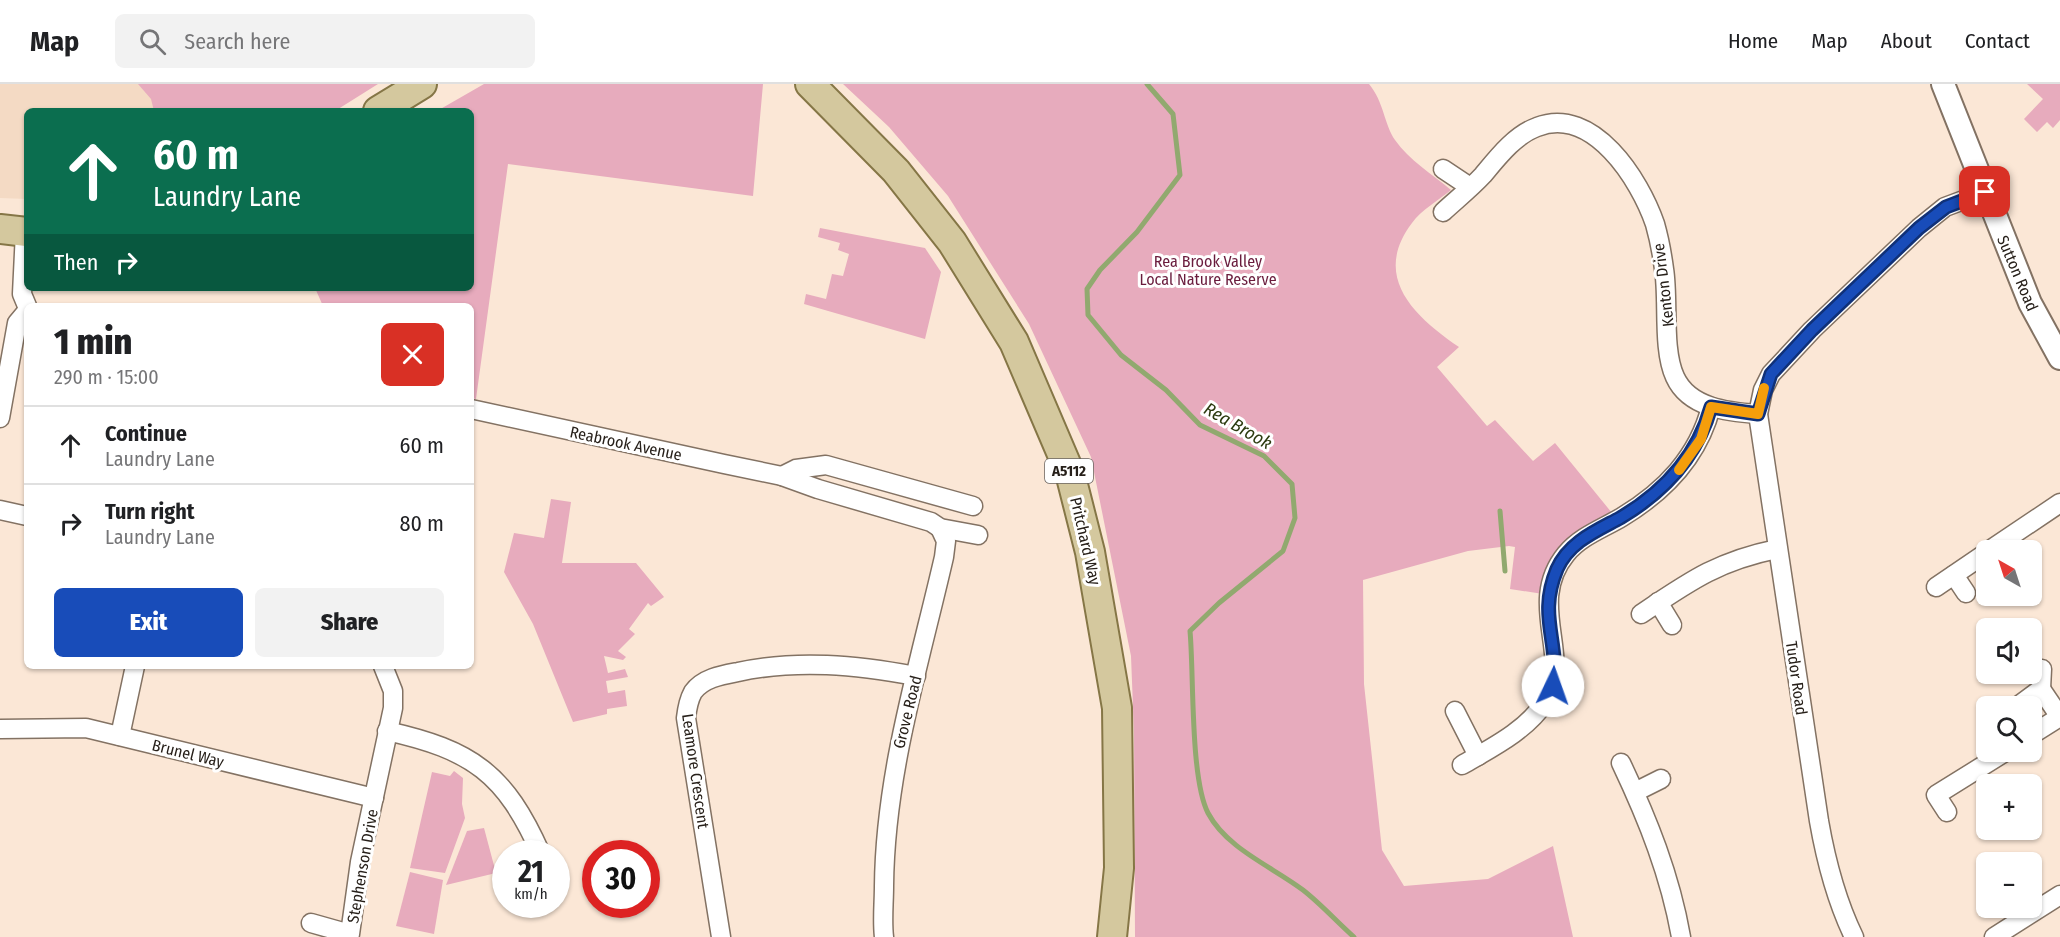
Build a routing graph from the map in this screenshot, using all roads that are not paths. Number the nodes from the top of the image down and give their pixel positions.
1 (422, 84) edge
2 (810, 84) edge
3 (1942, 84) edge
4 (383, 108) edge
5 (1443, 169) dead end
6 (1470, 188) junction
7 (1985, 192) junction
8 (1443, 212) dead end
9 (20, 231) edge
10 (26, 303) edge
11 (24, 315) edge
12 (2060, 358) edge
13 (1711, 407) junction
14 (474, 410) edge
15 (1758, 414) junction
16 (0, 418) edge
17 (782, 476) junction
18 (2060, 503) edge
19 (973, 506) dead end
20 (0, 510) edge
21 (24, 515) edge
22 (940, 528) junction
23 (978, 535) dead end
24 (2005, 540) edge
25 (1777, 549) junction
26 (1976, 560) edge
27 (1954, 575) junction
28 (1936, 587) dead end
29 (1966, 593) dead end
30 (1658, 602) junction
31 (1641, 614) dead end
32 (1672, 626) dead end
33 (134, 669) edge
34 (384, 669) edge
35 (2042, 669) dead end
36 (916, 676) junction
37 (2043, 693) junction
38 (2037, 696) edge
39 (1455, 711) dead end
40 (2060, 717) edge
41 (2042, 728) edge
42 (0, 729) edge
43 (387, 731) junction
44 (120, 736) junction
45 (1989, 762) edge
46 (1621, 763) dead end
47 (1661, 779) dead end
48 (1635, 792) junction
49 (374, 798) junction
50 (1947, 812) dead end
51 (535, 840) edge
52 (2060, 895) edge
53 (311, 923) dead end
54 (354, 936) edge
55 (722, 937) edge
56 (884, 937) edge
57 (1112, 937) edge
58 (1681, 937) edge
59 (1854, 937) edge
60 (1994, 937) edge

1 - 4 main road
2 - 57 main road, Pritchard Way / A5112
3 - 7 street, Sutton Road
5 - 6 street
6 - 8 street, Kenton Drive
6 - 13 street, Kenton Drive
7 - 12 street, Sutton Road
7 - 15 street
9 - 10 street
11 - 16 street
13 - 15 street
13 - 39 street
14 - 17 street, Reabrook Avenue
15 - 25 street, Tudor Road
17 - 19 street, Reabrook Avenue
17 - 22 street, Reabrook Avenue
18 - 24 street
20 - 21 street
22 - 23 street
22 - 36 street, Grove Road
25 - 30 street
25 - 59 street, Tudor Road
26 - 27 street
27 - 28 street
27 - 29 street
30 - 31 street
30 - 32 street
33 - 44 street
34 - 43 street, Stephenson Drive
35 - 37 street
36 - 55 street, Leamore Crescent
36 - 56 street, Grove Road
37 - 38 street
37 - 40 street
40 - 41 street
42 - 44 street, Brunel Way
43 - 49 street, Stephenson Drive
43 - 51 street
44 - 49 street, Brunel Way
45 - 50 street
46 - 48 street
47 - 48 street
48 - 58 street
49 - 54 street, Stephenson Drive
52 - 60 street
53 - 54 street, Stephenson Drive

